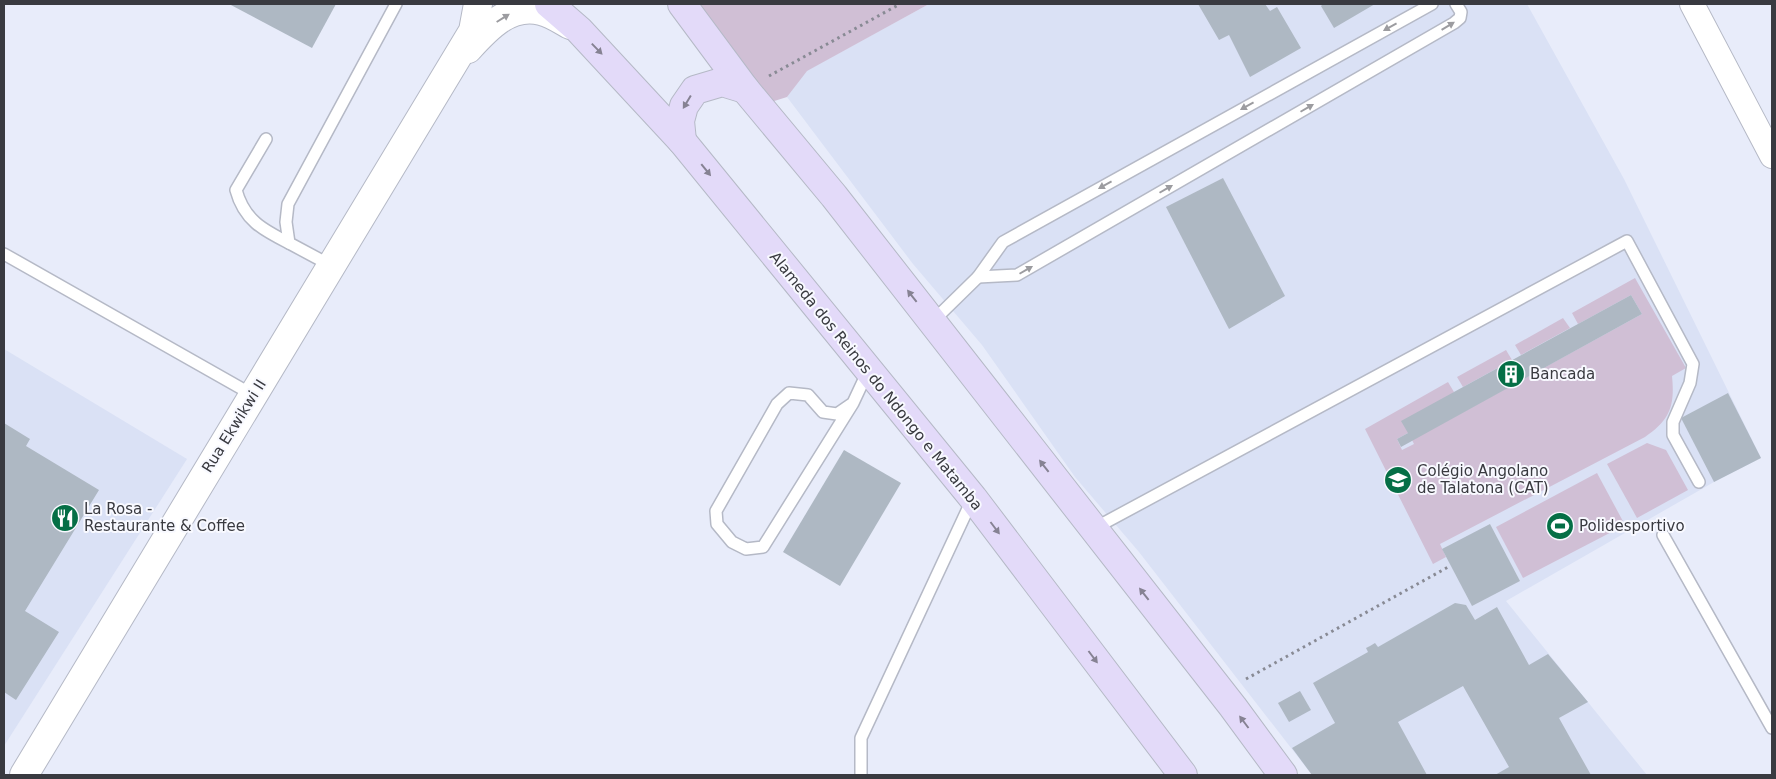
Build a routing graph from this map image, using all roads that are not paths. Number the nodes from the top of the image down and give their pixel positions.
1 (396, 4) edge
2 (478, 4) edge
3 (549, 4) edge
4 (682, 4) edge
5 (1432, 4) edge
6 (1456, 4) edge
7 (1692, 4) edge
8 (579, 30) junction
9 (444, 76) junction
10 (745, 89) junction
11 (266, 139) dead end
12 (682, 141) junction
13 (1772, 156) edge
14 (289, 243) junction
15 (4, 254) edge
16 (330, 265) junction
17 (978, 277) junction
18 (932, 322) junction
19 (868, 371) junction
20 (253, 395) junction
21 (853, 403) junction
22 (1699, 482) dead end
23 (973, 498) junction
24 (1093, 529) junction
25 (1663, 535) dead end
26 (1772, 728) edge
27 (1266, 763) edge
28 (24, 775) edge
29 (861, 775) edge
30 (1183, 775) edge
31 (1283, 775) edge

1 - 14 lane
2 - 9 street, Rua Ekwikwi II
3 - 8 main road, Alameda dos Reinos do Ndongo e Matamba
4 - 10 main road
5 -> 17 lane
17 -> 6 lane
7 - 13 street
9 -> 8 street, Rua Ekwikwi II
8 -> 12 main road, Alameda dos Reinos do Ndongo e Matamba
9 - 16 street, Rua Ekwikwi II
10 -> 12 main road
18 -> 10 main road
11 - 14 lane
12 -> 19 main road, Alameda dos Reinos do Ndongo e Matamba
14 - 16 lane
15 - 20 lane
16 - 20 street, Rua Ekwikwi II
17 - 18 lane
24 -> 18 main road
19 - 21 lane
19 - 23 main road, Alameda dos Reinos do Ndongo e Matamba
20 - 28 street, Rua Ekwikwi II
21 - 21 lane
22 - 24 lane
23 - 29 lane
23 -> 30 main road, Alameda dos Reinos do Ndongo e Matamba
27 -> 24 main road
25 - 26 lane
27 - 31 main road

